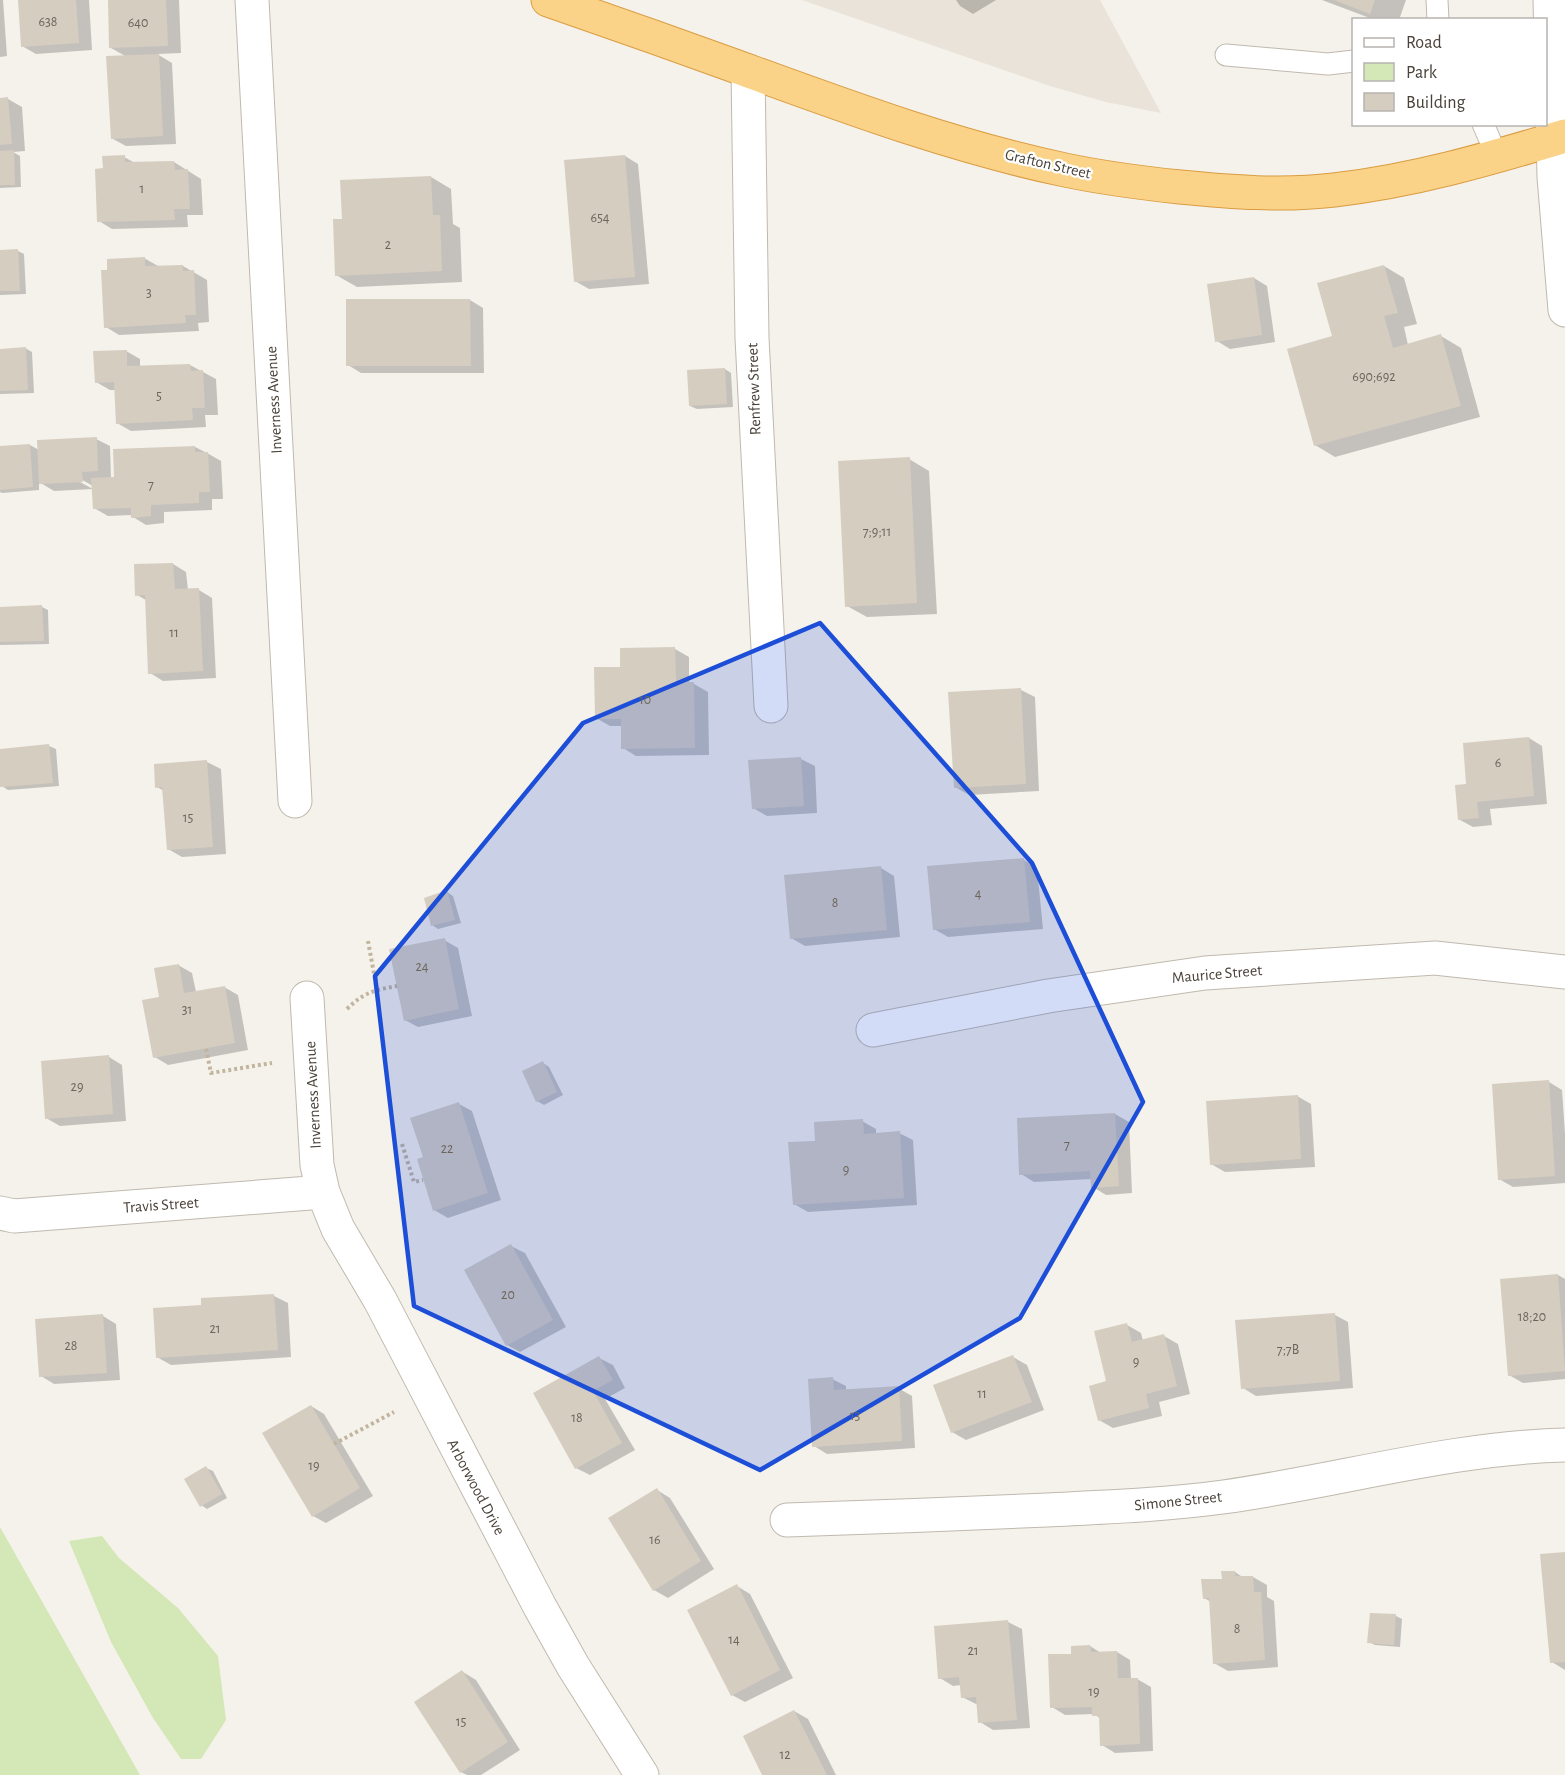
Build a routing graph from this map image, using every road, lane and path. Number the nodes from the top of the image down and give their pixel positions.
1 (252, 0) edge
2 (548, 0) edge
3 (1437, 0) edge
4 (1550, 0) edge
5 (1438, 18) edge
6 (1226, 55) dead end
7 (1352, 61) edge
8 (748, 71) junction
9 (1484, 126) edge
10 (1559, 137) edge
11 (1497, 156) junction
12 (1565, 310) edge
13 (771, 706) dead end
14 (296, 801) dead end
15 (368, 941) dead end
16 (1565, 972) edge
17 (376, 990) dead end
18 (307, 998) dead end
19 (873, 1030) dead end
20 (206, 1049) dead end
21 (311, 1056) junction
22 (402, 1144) dead end
23 (423, 1180) dead end
24 (323, 1192) junction
25 (0, 1213) edge
26 (428, 1395) junction
27 (334, 1444) dead end
28 (1565, 1445) edge
29 (787, 1520) dead end
30 (642, 1775) edge

1 - 14 street, Inverness Avenue
2 - 8 highway, Grafton Street
3 - 5 lane
4 - 10 street
6 - 7 lane
8 - 11 highway, Grafton Street
8 - 13 street, Renfrew Street
9 - 11 lane
10 - 11 highway, Grafton Street
10 - 12 street
15 - 17 path
16 - 19 street, Maurice Street
18 - 21 street, Inverness Avenue
20 - 21 path
21 - 24 street, Inverness Avenue
22 - 23 path
24 - 25 street, Travis Street
24 - 26 street, Arborwood Drive
26 - 27 path
26 - 30 street, Arborwood Drive
28 - 29 street, Simone Street

